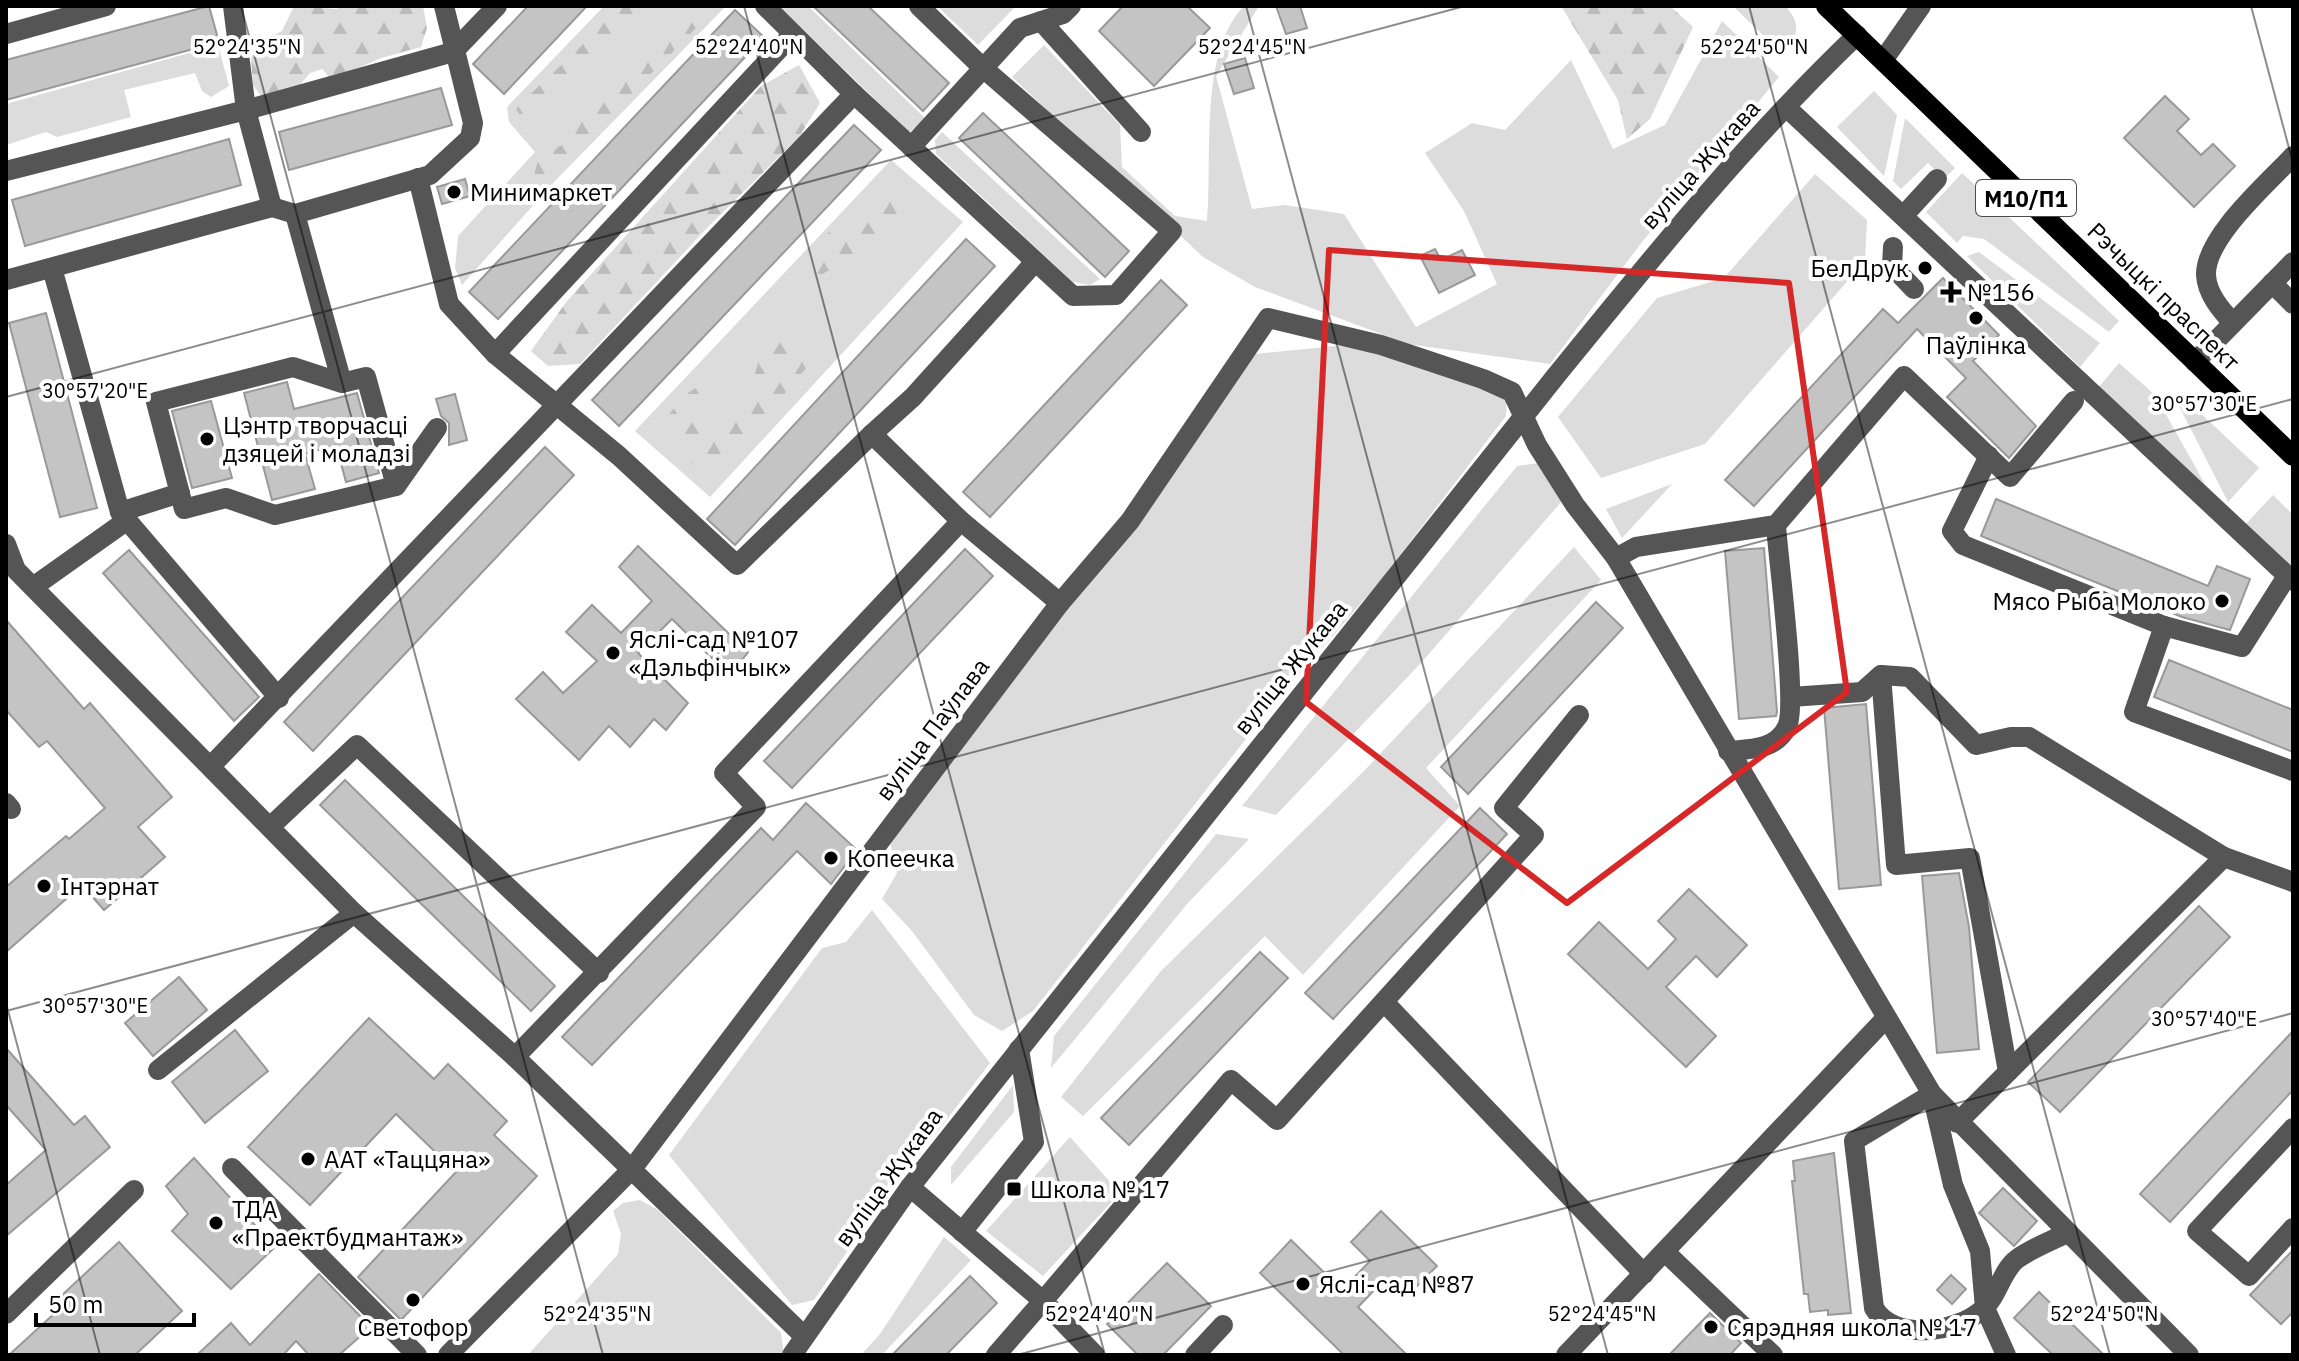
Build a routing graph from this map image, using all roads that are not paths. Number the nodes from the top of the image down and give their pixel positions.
1 (106, 6) edge
2 (233, 6) edge
3 (444, 6) edge
4 (497, 6) edge
5 (765, 6) edge
6 (919, 6) edge
7 (1071, 6) edge
8 (1826, 6) edge
9 (1921, 6) edge
10 (1041, 21) junction
11 (6, 34) edge
12 (793, 34) junction
13 (1857, 35) junction
14 (453, 52) junction
15 (1884, 59) junction
16 (983, 68) junction
17 (854, 94) junction
18 (1786, 107) junction
19 (246, 110) junction
20 (1141, 132) dead end
21 (911, 147) junction
22 (2293, 156) edge
23 (6, 171) edge
24 (418, 178) junction
25 (1937, 179) dead end
26 (272, 207) junction
27 (295, 214) junction
28 (1904, 215) junction
29 (1893, 247) dead end
30 (1035, 262) junction
31 (2293, 262) edge
32 (52, 268) junction
33 (6, 279) edge
34 (2272, 283) junction
35 (1914, 289) dead end
36 (2293, 304) edge
37 (2233, 323) junction
38 (495, 354) junction
39 (2195, 362) junction
40 (342, 383) junction
41 (2074, 401) dead end
42 (557, 405) junction
43 (1525, 417) junction
44 (437, 428) dead end
45 (872, 434) junction
46 (1989, 456) junction
47 (2293, 456) edge
48 (396, 486) junction
49 (180, 493) junction
50 (123, 517) junction
51 (961, 521) junction
52 (1776, 525) junction
53 (6, 544) edge
54 (1616, 558) junction
55 (11, 572) edge
56 (2290, 578) edge
57 (33, 587) junction
58 (1060, 603) junction
59 (2164, 626) junction
60 (1881, 675) junction
61 (1791, 697) junction
62 (279, 698) junction
63 (1579, 715) dead end
64 (1728, 751) junction
65 (211, 766) junction
66 (2293, 771) edge
67 (271, 826) junction
68 (2224, 857) junction
69 (2293, 882) edge
70 (354, 913) junction
71 (599, 973) junction
72 (1385, 1003) junction
73 (1886, 1018) junction
74 (1019, 1049) junction
75 (515, 1057) junction
76 (158, 1070) dead end
77 (2008, 1072) junction
78 (1932, 1094) junction
79 (1957, 1123) junction
80 (2293, 1128) edge
81 (232, 1168) dead end
82 (632, 1169) junction
83 (910, 1187) junction
84 (134, 1190) dead end
85 (2293, 1228) edge
86 (962, 1232) junction
87 (2067, 1233) junction
88 (1665, 1252) junction
89 (1644, 1274) junction
90 (1043, 1301) junction
91 (1985, 1308) junction
92 (6, 1314) edge
93 (1223, 1325) dead end
94 (804, 1336) junction
95 (452, 1351) edge
96 (417, 1355) edge
97 (792, 1355) edge
98 (996, 1355) edge
99 (1095, 1355) edge
100 (1195, 1355) edge
101 (1566, 1355) edge
102 (1773, 1355) edge
103 (2006, 1355) edge
104 (2189, 1355) edge

1 - 11 street
2 - 19 street
3 - 14 street
4 - 14 street
5 - 12 street
6 - 16 street
7 - 10 street
8 - 13 main road, Рэчыцкі праспект / М10/П1
9 - 15 street
10 - 16 street
10 - 20 street
12 - 17 street
12 - 38 street
13 - 15 main road, Рэчыцкі праспект / М10/П1
13 - 18 street, вуліца Жукава
14 - 19 street
14 - 24 street
15 - 39 main road, Рэчыцкі праспект / М10/П1
16 - 21 street
16 - 30 street
17 - 21 street
17 - 42 street
18 - 28 street
18 - 43 street, вуліца Жукава
19 - 23 street
19 - 26 street
21 - 30 street
22 - 37 street
24 - 27 street
24 - 38 street
25 - 28 street
26 - 27 street
26 - 32 street
27 - 40 street
28 - 56 street
29 - 35 street
30 - 45 street
31 - 34 street
32 - 33 street
32 - 50 street
34 - 36 street
34 - 37 street
37 - 39 street
38 - 42 street
39 - 47 main road, Рэчыцкі праспект / М10/П1
40 - 48 street
40 - 49 street
41 - 46 street
42 - 45 street
42 - 62 street
43 - 54 street
43 - 58 street, вуліца Паўлава
43 - 74 street, вуліца Жукава
44 - 48 street
45 - 51 street
46 - 52 street
46 - 59 street
48 - 49 street
49 - 50 street
50 - 57 street
50 - 62 street
51 - 58 street
51 - 71 street
52 - 54 street
52 - 61 street
53 - 55 street
54 - 64 street
55 - 57 street
56 - 59 street
57 - 65 street
58 - 82 street, вуліца Паўлава
59 - 66 street
60 - 61 street
60 - 68 street
60 - 77 street
61 - 64 street
62 - 65 street
63 - 72 street
64 - 73 street
65 - 67 street
67 - 70 street
67 - 71 street
68 - 69 street
68 - 77 street
70 - 75 street
70 - 76 street
71 - 75 street
72 - 89 street
72 - 90 street
73 - 78 street
73 - 88 street
74 - 83 street, вуліца Жукава
74 - 86 street
75 - 82 street
77 - 79 street
78 - 79 street
78 - 91 street
78 - 91 street
79 - 87 street
80 - 85 street
81 - 96 street
82 - 94 street
82 - 95 street, вуліца Паўлава
83 - 86 street
83 - 94 street, вуліца Жукава
84 - 92 street
86 - 90 street
87 - 91 street
87 - 104 street
88 - 89 street
88 - 102 street
89 - 101 street
90 - 98 street
90 - 99 street
91 - 103 street
93 - 100 street
94 - 97 street, вуліца Жукава

